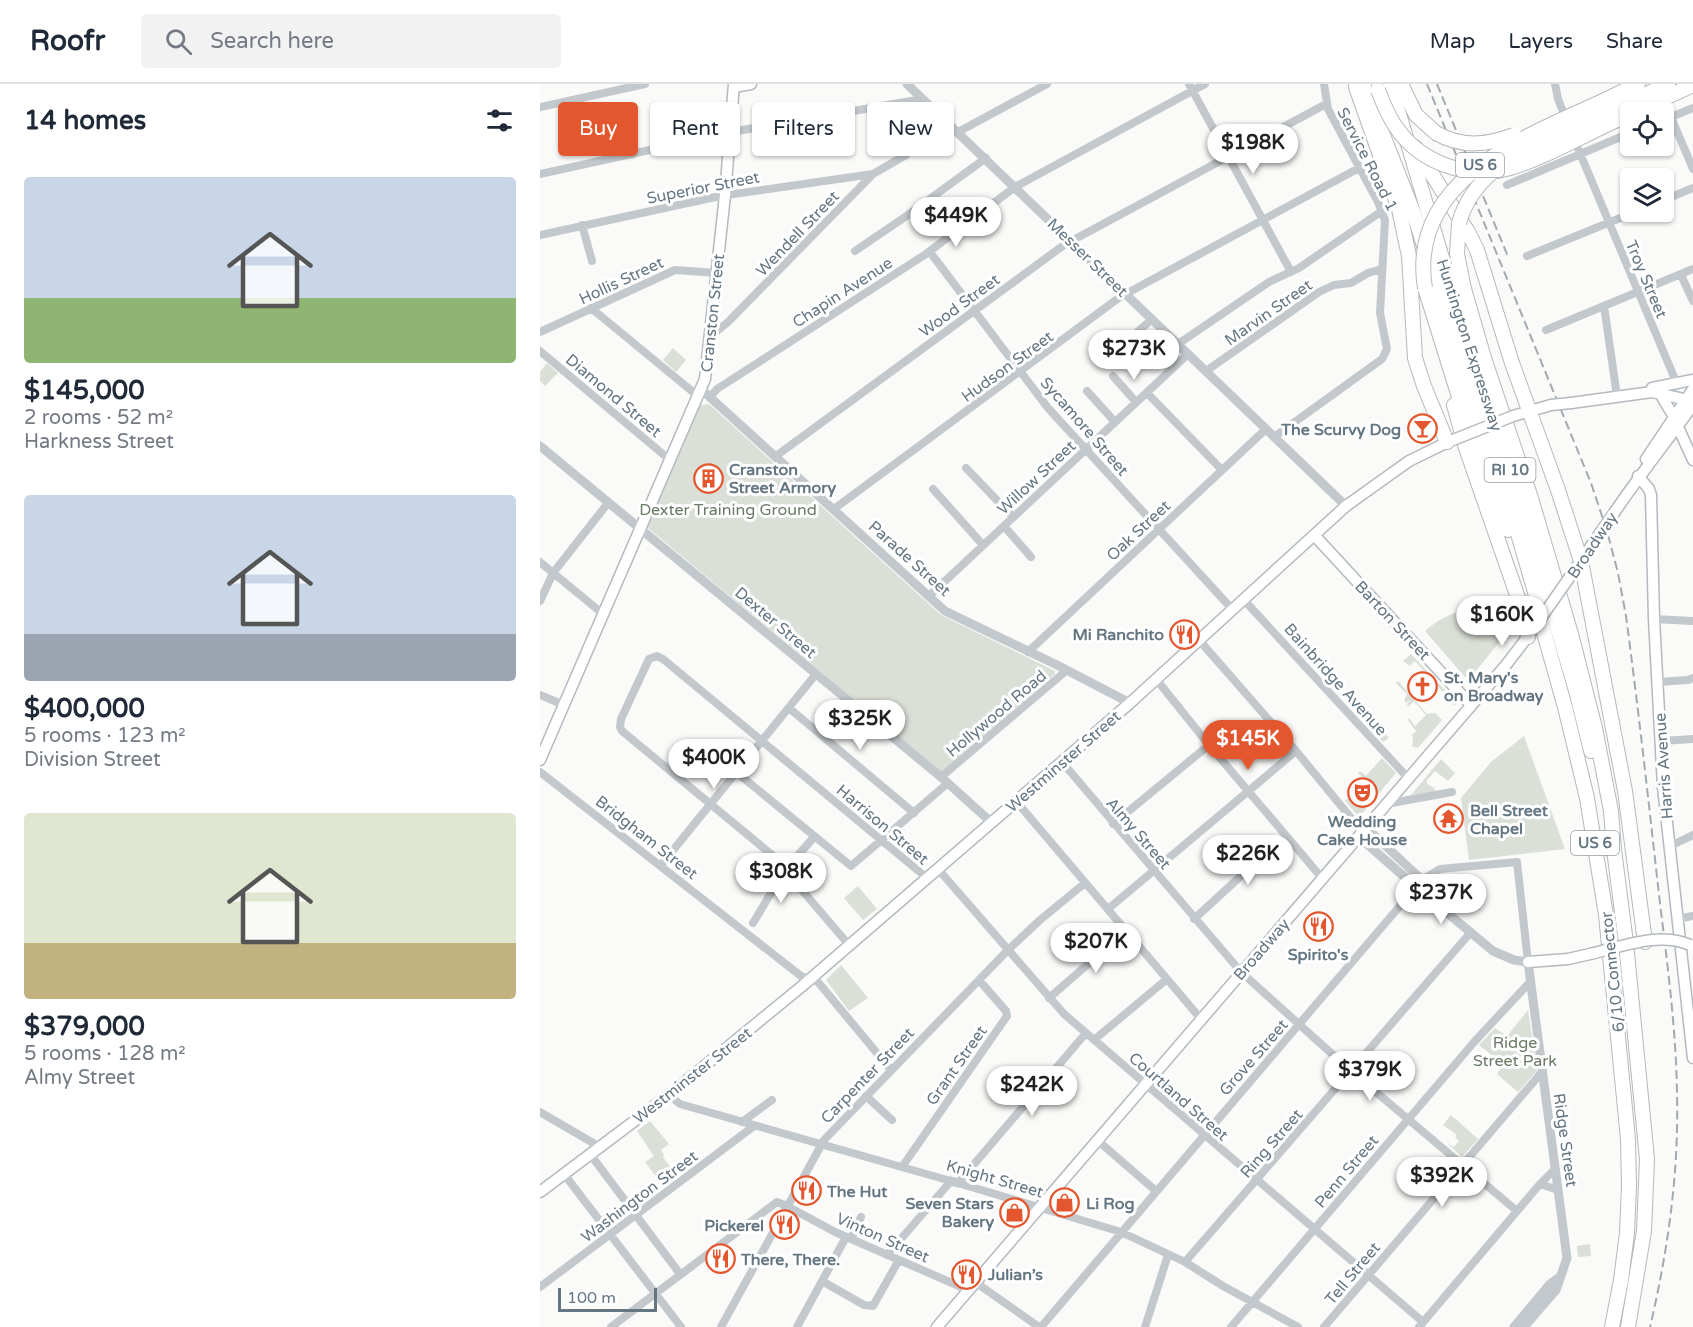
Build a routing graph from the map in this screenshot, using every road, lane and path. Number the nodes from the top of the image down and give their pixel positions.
1 (645, 84) edge
2 (751, 84) edge
3 (907, 84) edge
4 (1047, 84) edge
5 (1205, 84) edge
6 (1324, 84) edge
7 (1355, 84) edge
8 (1363, 84) edge
9 (1401, 84) edge
10 (1555, 84) edge
11 (1638, 84) edge
12 (1668, 84) edge
13 (734, 85) edge
14 (1693, 85) edge
15 (1381, 86) edge
16 (1191, 87) edge
17 (923, 99) junction
18 (733, 102) edge
19 (1326, 104) junction
20 (540, 107) edge
21 (1693, 108) edge
22 (1610, 110) junction
23 (1674, 115) edge
24 (1404, 127) junction
25 (740, 130) edge
26 (958, 132) junction
27 (1674, 132) edge
28 (1620, 138) edge
29 (650, 150) edge
30 (1581, 154) junction
31 (729, 156) edge
32 (904, 156) edge
33 (1228, 156) junction
34 (986, 158) junction
35 (1359, 168) junction
36 (1693, 169) edge
37 (540, 174) edge
38 (873, 174) junction
39 (1507, 185) dead end
40 (1015, 187) junction
41 (1693, 188) edge
42 (725, 195) junction
43 (1674, 196) edge
44 (1382, 211) junction
45 (1620, 218) edge
46 (1262, 220) junction
47 (1609, 222) junction
48 (582, 225) junction
49 (540, 235) edge
50 (1071, 241) junction
51 (855, 251) dead end
52 (930, 252) junction
53 (1527, 256) dead end
54 (592, 261) dead end
55 (1382, 269) junction
56 (1693, 269) edge
57 (1291, 272) junction
58 (717, 273) junction
59 (1681, 274) junction
60 (1638, 292) junction
61 (1126, 294) junction
62 (1693, 301) edge
63 (1604, 306) junction
64 (591, 309) junction
65 (973, 311) junction
66 (1152, 319) junction
67 (1546, 330) dead end
68 (540, 332) edge
69 (711, 336) junction
70 (1178, 344) junction
71 (1123, 345) dead end
72 (540, 351) edge
73 (1188, 354) junction
74 (1448, 362) junction
75 (1206, 371) junction
76 (1021, 373) junction
77 (1113, 376) dead end
78 (1693, 380) edge
79 (1677, 384) junction
80 (1693, 389) edge
81 (1087, 391) dead end
82 (1659, 392) junction
83 (1147, 393) junction
84 (704, 394) junction
85 (1617, 396) junction
86 (1136, 402) junction
87 (1690, 402) edge
88 (1529, 411) junction
89 (1115, 422) junction
90 (1676, 422) junction
91 (1266, 429) junction
92 (1274, 437) junction
93 (1450, 441) junction
94 (540, 446) edge
95 (1086, 449) junction
96 (776, 456) junction
97 (670, 459) junction
98 (1693, 460) edge
99 (966, 468) dead end
100 (1222, 470) junction
101 (1638, 476) junction
102 (933, 489) dead end
103 (608, 503) junction
104 (1346, 506) junction
105 (834, 510) junction
106 (1013, 517) junction
107 (1004, 526) junction
108 (640, 529) junction
109 (1159, 529) junction
110 (1315, 536) junction
111 (983, 545) junction
112 (1031, 557) dead end
113 (1581, 561) junction
114 (540, 562) edge
115 (553, 573) junction
116 (929, 596) junction
117 (1243, 599) junction
118 (540, 602) edge
119 (1232, 609) junction
120 (1565, 611) junction
121 (604, 612) junction
122 (1654, 619) junction
123 (1693, 621) edge
124 (1534, 629) junction
125 (1199, 640) junction
126 (1028, 652) junction
127 (1067, 670) junction
128 (816, 674) junction
129 (1693, 678) edge
130 (1156, 680) junction
131 (1657, 682) junction
132 (540, 695) edge
133 (1130, 703) junction
134 (564, 705) junction
135 (1471, 705) junction
136 (789, 708) junction
137 (1693, 739) edge
138 (762, 741) junction
139 (1662, 741) junction
140 (1209, 745) junction
141 (1296, 750) junction
142 (540, 760) edge
143 (1062, 762) junction
144 (540, 772) edge
145 (736, 772) junction
146 (1408, 778) junction
147 (945, 780) junction
148 (1248, 790) junction
149 (1452, 792) dead end
150 (1016, 801) junction
151 (711, 804) junction
152 (1386, 804) junction
153 (1628, 810) junction
154 (914, 813) junction
155 (991, 822) junction
156 (1113, 824) junction
157 (1361, 834) junction
158 (1693, 835) edge
159 (814, 837) junction
160 (1288, 838) junction
161 (882, 841) junction
162 (1670, 846) junction
163 (1614, 850) junction
164 (1517, 862) joint
165 (660, 865) junction
166 (938, 868) junction
167 (785, 870) junction
168 (1154, 870) junction
169 (927, 878) junction
170 (1322, 878) junction
171 (1085, 883) junction
172 (1419, 883) junction
173 (1108, 909) junction
174 (1693, 916) edge
175 (1194, 919) junction
176 (1677, 919) junction
177 (753, 923) dead end
178 (1126, 931) junction
179 (1471, 932) junction
180 (1645, 942) junction
181 (849, 945) junction
182 (1691, 946) edge
183 (1008, 950) junction
184 (1528, 962) junction
185 (1240, 972) junction
186 (809, 979) junction
187 (979, 980) junction
188 (1167, 980) junction
189 (1531, 981) junction
190 (1049, 999) junction
191 (1201, 1018) junction
192 (1299, 1024) junction
193 (1086, 1034) junction
194 (1094, 1040) junction
195 (1693, 1058) edge
196 (891, 1070) junction
197 (1351, 1071) junction
198 (1542, 1072) junction
199 (1144, 1084) junction
200 (669, 1095) junction
201 (866, 1096) junction
202 (772, 1100) dead end
203 (540, 1112) edge
204 (1408, 1119) junction
205 (892, 1120) dead end
206 (742, 1122) junction
207 (754, 1126) junction
208 (1204, 1136) junction
209 (1097, 1140) junction
210 (821, 1144) junction
211 (600, 1147) junction
212 (590, 1154) junction
213 (1462, 1164) junction
214 (902, 1167) junction
215 (1555, 1169) junction
216 (564, 1174) junction
217 (1256, 1180) junction
218 (954, 1182) junction
219 (1540, 1184) junction
220 (1558, 1190) junction
221 (1156, 1191) junction
222 (540, 1192) edge
223 (787, 1206) junction
224 (1040, 1206) junction
225 (1517, 1211) junction
226 (636, 1215) junction
227 (861, 1217) dead end
228 (1314, 1229) junction
229 (1121, 1232) junction
230 (610, 1235) junction
231 (849, 1238) junction
232 (1168, 1254) junction
233 (887, 1255) junction
234 (899, 1260) junction
235 (1185, 1262) junction
236 (680, 1274) junction
237 (1368, 1276) junction
238 (1560, 1277) junction
239 (822, 1281) junction
240 (972, 1286) junction
241 (540, 1287) edge
242 (655, 1293) junction
243 (1252, 1301) junction
244 (1421, 1325) edge
245 (611, 1327) edge
246 (681, 1327) edge
247 (721, 1327) edge
248 (797, 1327) edge
249 (937, 1327) edge
250 (1040, 1327) edge
251 (1145, 1327) edge
252 (1231, 1327) edge
253 (1298, 1327) edge
254 (1324, 1327) edge
255 (1514, 1327) edge
256 (1524, 1327) edge
257 (1612, 1327) edge
258 (1628, 1327) edge

1 - 20 street
2 - 13 main road
3 - 17 street, Messer Street
4 - 26 street
5 - 16 street, Chapin Avenue
6 - 19 street, Service Road 1
7 - 93 highway
8 - 124 highway, Huntington Expressway / RI 10
9 - 22 highway, bridge
10 - 30 street, Troy Street
11 - 22 highway, US 6
12 - 22 highway, US 6
13 - 18 main road, Cranston Street
14 - 22 highway
15 - 22 highway, bridge
15 - 24 highway, Huntington Expressway / RI 10
16 - 33 street
16 - 40 street, Chapin Avenue
17 - 25 street
17 - 26 street, Messer Street
19 - 33 street, Wood Street
19 - 35 street, Service Road 1
21 - 23 street
22 - 74 highway, US 6, bridge
22 - 120 highway, US 6, bridge
24 - 88 highway
24 - 163 highway, Huntington Expressway / RI 10
26 - 34 street, Messer Street
27 - 36 street
28 - 30 street
29 - 37 street
30 - 39 street
30 - 47 street, Troy Street
31 - 42 main road, Cranston Street
32 - 38 street, Wendell Street
33 - 46 street
33 - 50 street, Wood Street
34 - 40 street, Messer Street
34 - 51 street
35 - 44 street, Service Road 1
35 - 46 street, Hudson Street
38 - 42 street, Superior Street
38 - 69 street, Wendell Street
40 - 50 street, Messer Street
40 - 52 street, Chapin Avenue
41 - 43 street
42 - 48 street, Superior Street
42 - 58 main road, Cranston Street
44 - 55 street, Service Road 1
44 - 57 street
45 - 47 street
46 - 57 street
46 - 61 street, Hudson Street
47 - 53 street
47 - 60 street, Troy Street
48 - 49 street, Superior Street
48 - 54 street
50 - 61 street, Messer Street
50 - 65 street, Wood Street
52 - 65 street, Sycamore Street
52 - 84 street, Chapin Avenue
55 - 75 street, Marvin Street
55 - 92 street, Service Road 1
56 - 59 street
57 - 70 street
58 - 64 street, Hollis Street
58 - 69 main road, Cranston Street
59 - 60 street
59 - 62 street
60 - 63 street
60 - 79 street, Troy Street
61 - 66 street, Messer Street
61 - 76 street, Hudson Street
63 - 67 street
63 - 85 street
64 - 68 street, Hollis Street
64 - 84 street, Parade Street
65 - 76 street, Sycamore Street
65 - 96 street, Wood Street
66 - 70 street, Messer Street
66 - 71 street
69 - 84 main road, Cranston Street
70 - 73 street, Messer Street
72 - 97 street, Diamond Street
73 - 75 street, Messer Street
73 - 83 street, Willow Street
74 - 124 highway, US 6
74 - 124 highway
75 - 91 street, Messer Street
76 - 95 street, Sycamore Street
76 - 105 street, Hudson Street
77 - 86 street
78 - 79 main road, Westminster Street
79 - 85 main road, Westminster Street
80 - 87 main road, Broadway
81 - 89 street
82 - 85 main road, Westminster Street
82 - 87 main road, Westminster Street
82 - 90 main road
83 - 86 street, Willow Street
83 - 100 street
84 - 96 street, Parade Street
84 - 97 main road, Cranston Street
85 - 88 main road, Westminster Street, bridge
86 - 89 street, Willow Street
87 - 90 main road, Broadway
88 - 93 main road, Westminster Street, bridge
88 - 113 highway
89 - 95 street, Willow Street
90 - 98 main road
90 - 101 main road, Broadway
91 - 92 street, Messer Street
91 - 100 street, Oak Street
92 - 104 street, Messer Street
93 - 104 main road, Westminster Street
94 - 103 street, Dexter Street
95 - 106 street, Willow Street
95 - 109 street, Sycamore Street
96 - 105 street, Parade Street
97 - 108 main road, Cranston Street
99 - 106 street
100 - 109 street, Oak Street
101 - 113 main road, Broadway, bridge
101 - 122 main road, Harris Avenue
102 - 111 street
103 - 108 street, Dexter Street
103 - 115 street
104 - 110 main road, Westminster Street
105 - 116 street, Parade Street
106 - 107 street, Willow Street
107 - 111 street, Willow Street
107 - 112 street
108 - 121 main road, Cranston Street
108 - 128 street, Dexter Street
109 - 119 street, Sycamore Street
109 - 126 street, Oak Street
110 - 117 main road, Westminster Street
110 - 135 main road, Barton Street
111 - 116 street, Willow Street
113 - 124 main road, Broadway, bridge
113 - 153 highway
114 - 115 street
115 - 118 street
115 - 121 street
116 - 126 street, Parade Street
117 - 119 main road, Westminster Street
117 - 146 street, Bainbridge Avenue
119 - 125 main road, Westminster Street
120 - 153 highway
120 - 163 highway, US 6
121 - 134 main road, Cranston Street
122 - 123 street
122 - 131 main road, Harris Avenue
124 - 135 main road, Broadway
124 - 257 highway, 6/10 Connector / US 6
125 - 130 main road, Westminster Street
125 - 141 street
126 - 127 street, Parade Street
127 - 133 street, Parade Street
127 - 147 street, Hollywood Road
128 - 136 street
128 - 147 street, Dexter Street
129 - 131 street
130 - 133 main road, Westminster Street
130 - 140 street
131 - 139 main road, Harris Avenue
132 - 134 street
133 - 143 main road, Westminster Street
134 - 142 main road, Cranston Street
135 - 146 main road, Broadway
136 - 138 street
136 - 154 street
137 - 139 street
138 - 145 street
138 - 151 street, Harrison Street
138 - 161 street, Harrison Street
139 - 162 main road, Harris Avenue
140 - 148 street
140 - 156 street
141 - 148 street
141 - 157 street
143 - 150 main road, Westminster Street
143 - 156 street, Almy Street
144 - 165 street, Bridgham Street
145 - 151 street
145 - 159 street
146 - 152 main road, Broadway
147 - 154 street, Hollywood Road
147 - 155 street, Dexter Street
148 - 160 street
148 - 168 street
149 - 152 street
150 - 155 main road, Westminster Street
150 - 171 street
151 - 165 street
151 - 167 street
152 - 157 main road, Broadway
153 - 180 highway
154 - 161 street, Hollywood Road
155 - 166 main road, Westminster Street
156 - 168 street, Almy Street
157 - 170 main road, Broadway
157 - 172 street
158 - 162 street
159 - 161 street, Hollywood Road
159 - 167 street
160 - 170 street
160 - 175 street
161 - 169 street, Harrison Street
162 - 176 main road, Harris Avenue
163 - 258 highway, 6/10 Connector / US 6
164 - 172 street, Grove Street
164 - 184 street, Ridge Street
165 - 186 street, Bridgham Street
166 - 169 main road, Westminster Street
166 - 183 street, Courtland Street
167 - 177 street
167 - 181 street
168 - 173 street
168 - 175 street, Almy Street
169 - 181 main road, Westminster Street
170 - 185 main road, Broadway
171 - 173 street
171 - 183 street, Carpenter Street
172 - 179 street
172 - 192 street, Grove Street
173 - 178 street
174 - 176 street
175 - 185 street, Almy Street
176 - 195 main road, Harris Avenue
178 - 188 street
178 - 190 street
179 - 184 street
179 - 197 street, Ring Street
180 - 182 main road, bridge
180 - 184 main road, bridge
181 - 186 main road, Westminster Street
183 - 187 street, Carpenter Street
183 - 190 street, Courtland Street
184 - 189 street, Ridge Street
185 - 191 main road, Broadway
185 - 192 street, Almy Street
186 - 196 street, Bridgham Street
186 - 200 main road, Westminster Street
187 - 196 street, Carpenter Street
187 - 214 street, Grant Street
188 - 191 street
188 - 194 street
189 - 198 street, Ridge Street
189 - 204 street, Penn Street
190 - 193 street, Courtland Street
191 - 199 main road, Broadway
192 - 197 street, Almy Street
192 - 208 street, Grove Street
193 - 194 street, Courtland Street
193 - 218 street
194 - 199 street, Courtland Street
196 - 201 street, Carpenter Street
197 - 204 street, Almy Street
197 - 217 street, Ring Street
198 - 213 street, Tell Street
198 - 215 street, Ridge Street
199 - 208 street, Courtland Street
199 - 209 main road, Broadway
200 - 206 street, Knight Street
200 - 211 main road, Westminster Street
201 - 205 street
201 - 210 street, Carpenter Street
202 - 206 street
203 - 211 street
204 - 213 street, Almy Street
204 - 228 street, Penn Street
206 - 207 street, Knight Street
207 - 210 street, Knight Street
207 - 226 street, Washington Street
208 - 217 street, Courtland Street
208 - 221 street, Grove Street
209 - 221 street
209 - 224 main road, Broadway
210 - 214 street, Knight Street
210 - 223 street, Carpenter Street
211 - 212 main road, Westminster Street
212 - 216 main road, Westminster Street
212 - 226 street
213 - 225 street, Almy Street
213 - 237 street, Tell Street
214 - 218 street, Knight Street
215 - 219 street
215 - 220 street, Ridge Street
216 - 222 main road, Westminster Street
216 - 230 street
217 - 228 street, Courtland Street
217 - 235 street, Ring Street
218 - 224 street, Knight Street
218 - 233 street
219 - 220 street
219 - 225 street
220 - 238 street, Ridge Street
221 - 229 street, Grove Street
223 - 231 street, Vinton Street
223 - 236 street
223 - 247 street, Carpenter Street
224 - 229 street, Knight Street
224 - 240 main road, Broadway
225 - 244 street
226 - 230 street, Washington Street
226 - 236 street
227 - 231 street
228 - 237 street, Courtland Street
228 - 243 street, Penn Street
229 - 232 street, Knight Street
229 - 250 street, Grove Street
230 - 241 street, Washington Street
230 - 242 street
231 - 233 street, Vinton Street
231 - 239 street
232 - 235 street, Knight Street
232 - 251 street
233 - 234 street, Vinton Street
234 - 239 street
234 - 240 street, Vinton Street
235 - 243 street, Knight Street
236 - 242 street
237 - 244 street, Courtland Street
237 - 254 street, Tell Street
238 - 255 street
238 - 256 street, Ridge Street
239 - 248 street
240 - 249 main road, Broadway
240 - 250 street, Vinton Street
242 - 245 street
242 - 246 street
243 - 252 street, Penn Street
243 - 253 street, Knight Street

